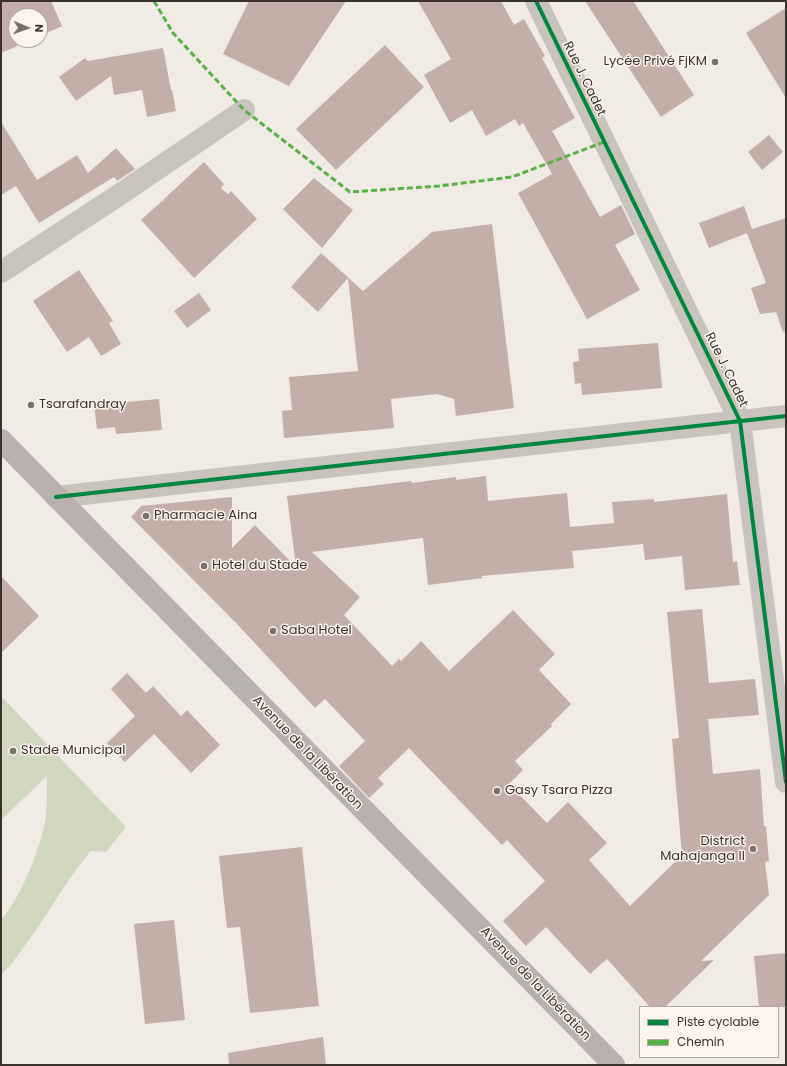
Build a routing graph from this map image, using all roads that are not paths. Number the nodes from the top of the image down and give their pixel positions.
1 (536, 1) edge
2 (244, 110) dead end
3 (1, 272) edge
4 (786, 416) edge
5 (740, 421) junction
6 (1, 440) edge
7 (56, 497) junction
8 (786, 782) edge
9 (614, 1065) edge

1 - 5 street, Rue J. Cadet
2 - 3 street
4 - 5 street
5 - 7 street
5 - 8 street, Rue J. Cadet
6 - 7 main road, Avenue de la Libération
7 - 9 main road, Avenue de la Libération

